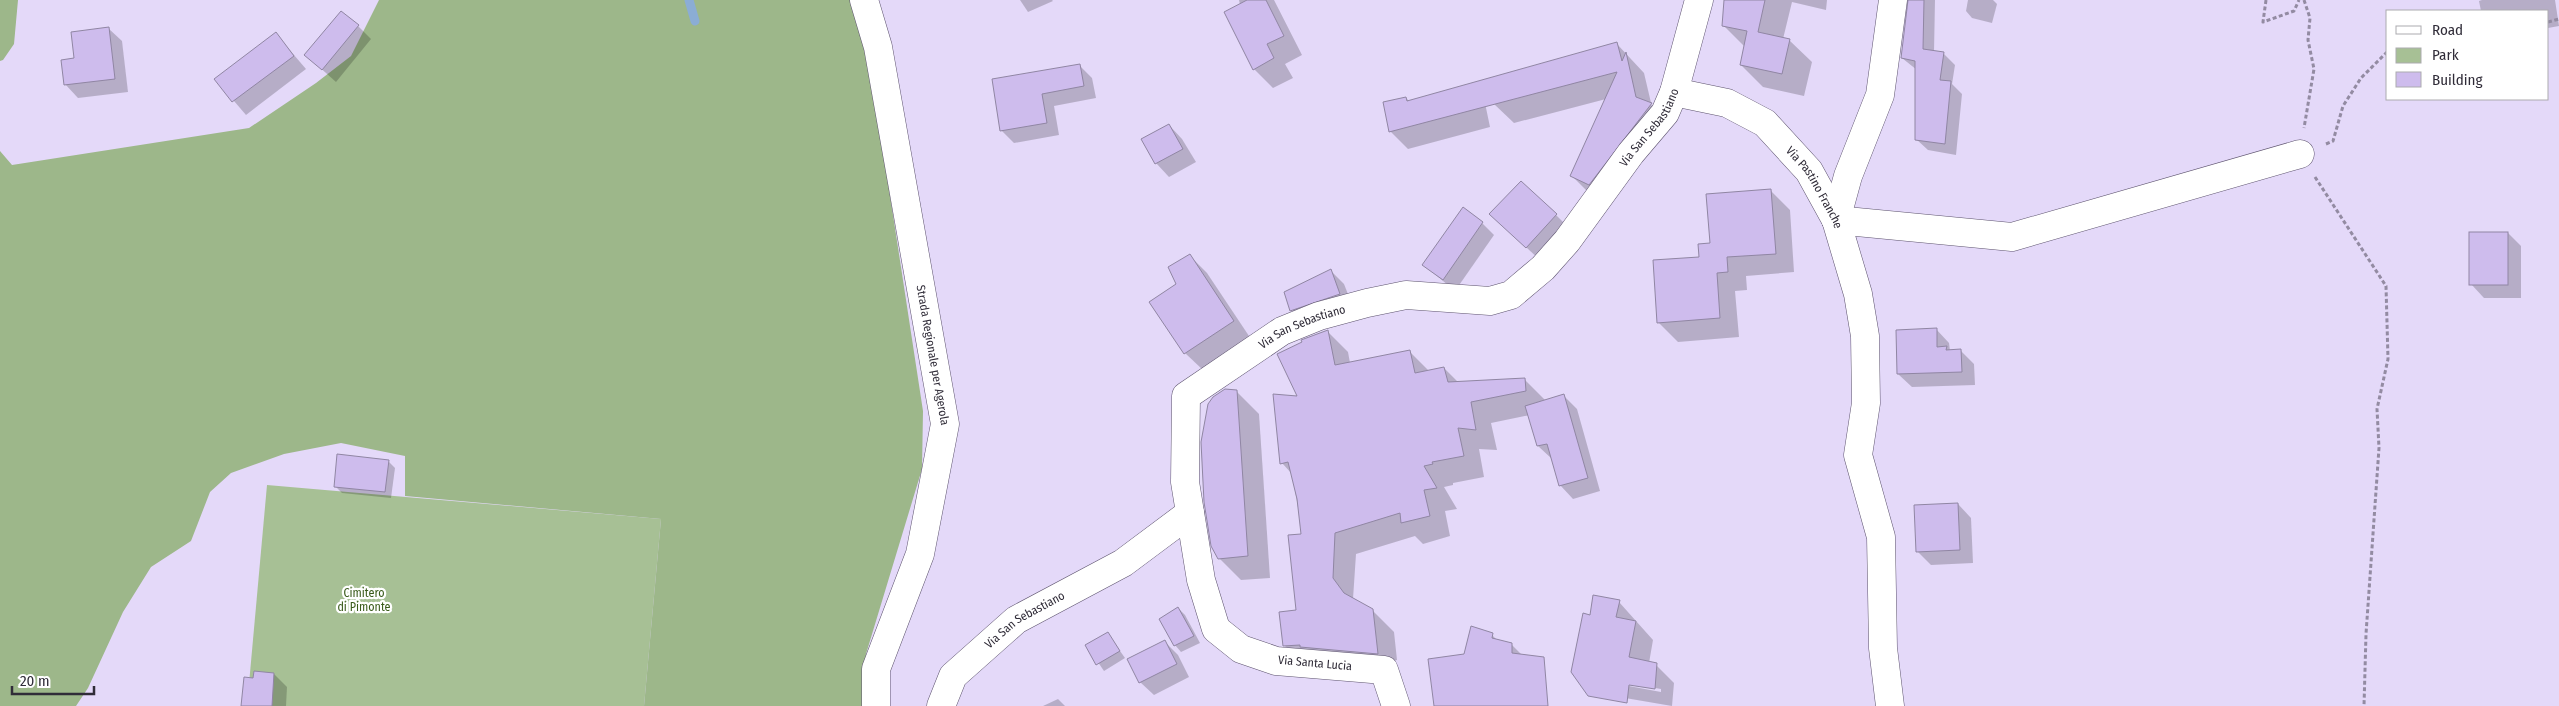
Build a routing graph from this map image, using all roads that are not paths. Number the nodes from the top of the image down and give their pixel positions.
1 (864, 0) edge
2 (1699, 0) edge
3 (1894, 0) edge
4 (1674, 92) junction
5 (2300, 154) road end
6 (1836, 220) junction
7 (1190, 513) junction
8 (876, 706) edge
9 (941, 706) edge
10 (1396, 706) edge
11 (1890, 706) edge

1 - 8 main road, Strada Regionale per Agerola
2 - 4 main road, Via San Sebastiano
3 - 6 main road, Via Pastino Franche
4 - 6 main road, Via Pastino Franche
4 - 7 main road, Via San Sebastiano
5 - 6 main road
6 - 11 main road
7 - 9 main road, Via San Sebastiano
7 - 10 main road, Via Santa Lucia

